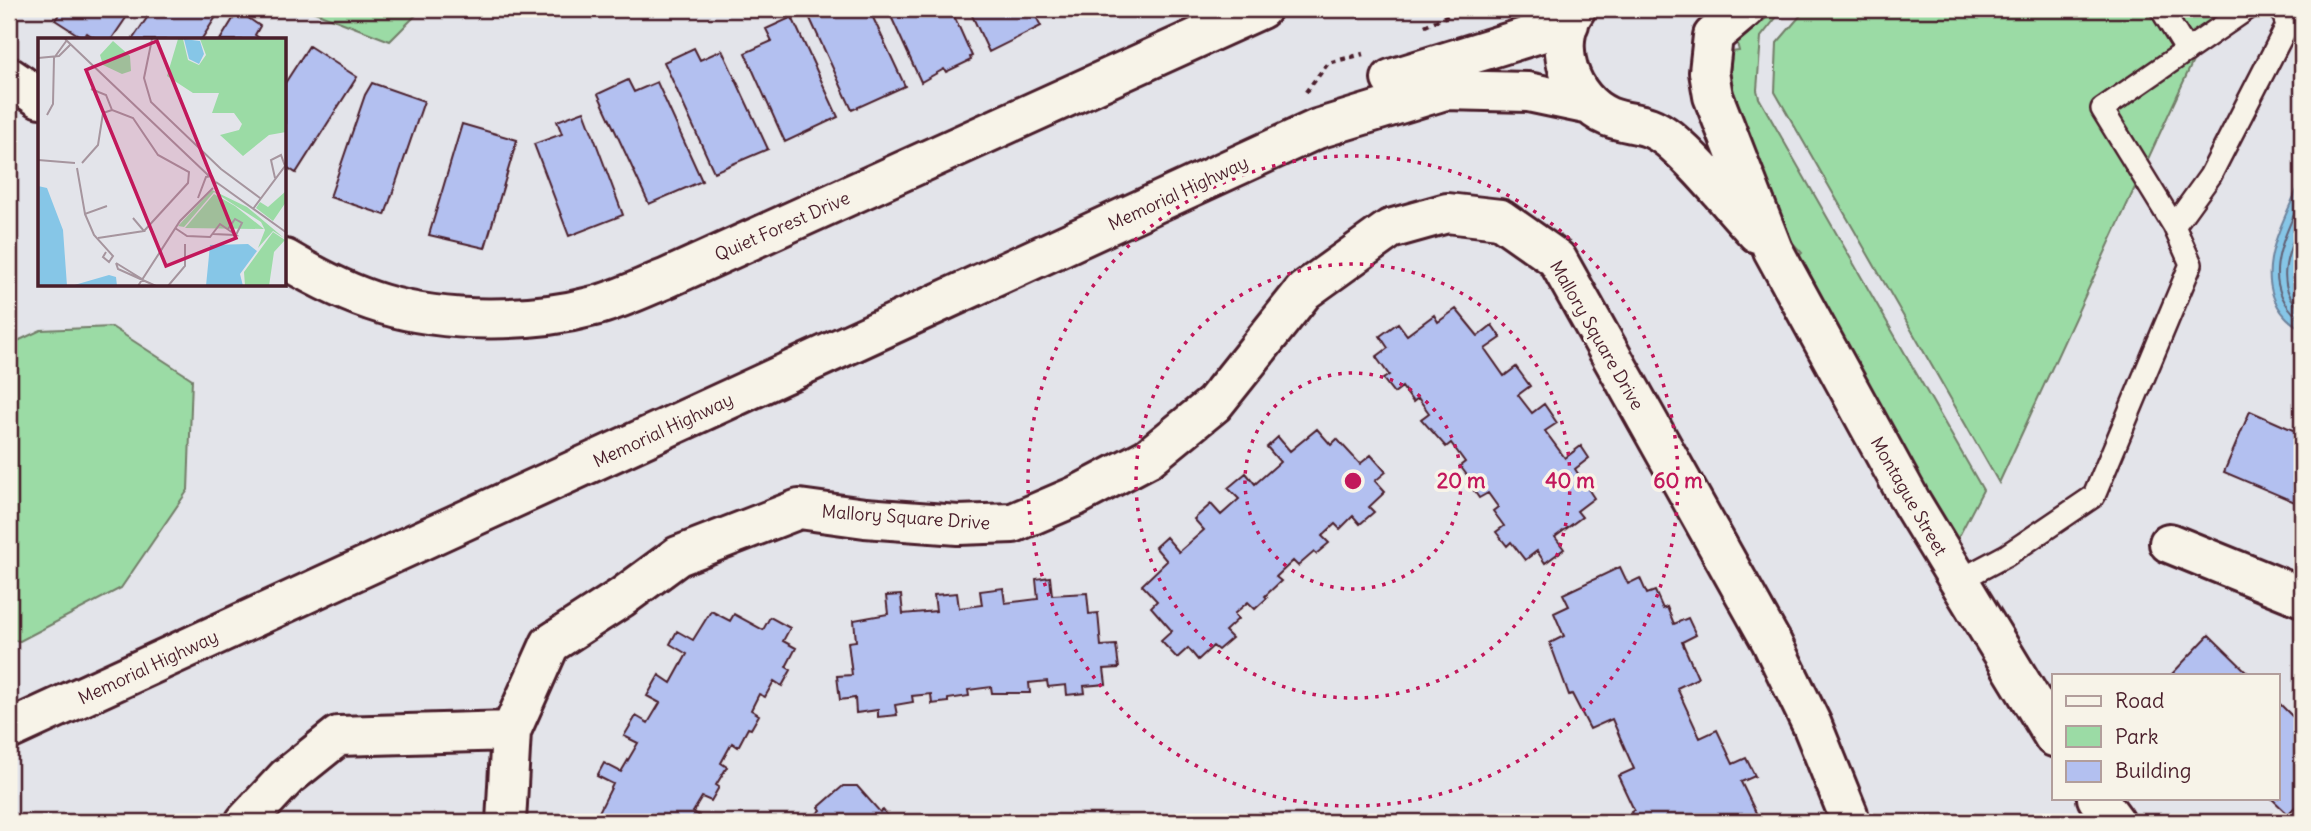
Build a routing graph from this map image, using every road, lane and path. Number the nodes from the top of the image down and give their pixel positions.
1 (1261, 9) edge
2 (1745, 9) edge
3 (2161, 9) edge
4 (2247, 9) edge
5 (2282, 9) edge
6 (1573, 16) edge
7 (1708, 22) edge
8 (2187, 51) junction
9 (9, 77) edge
10 (38, 97) edge
11 (1590, 105) junction
12 (1317, 129) junction
13 (2174, 226) junction
14 (1773, 250) junction
15 (287, 260) edge
16 (2169, 543) dead end
17 (1958, 581) junction
18 (2302, 597) edge
19 (9, 730) edge
20 (511, 731) junction
21 (2052, 734) edge
22 (2098, 800) edge
23 (245, 822) edge
24 (506, 822) edge
25 (1849, 822) edge
26 (2115, 822) edge

1 - 15 street, Quiet Forest Drive
2 - 7 street, Montague Street
3 - 8 lane
4 - 8 lane
5 - 13 lane
6 - 11 street
6 - 12 street, Memorial Highway
7 - 14 street, Montague Street
8 - 13 lane
9 - 10 street
11 - 12 street, Memorial Highway
11 - 14 street, Montague Street
12 - 19 street, Memorial Highway
13 - 17 lane
14 - 17 street, Montague Street
16 - 18 street
17 - 21 street, Montague Street
20 - 23 street
20 - 24 street, Mallory Square Drive
20 - 25 street, Mallory Square Drive
22 - 26 street

